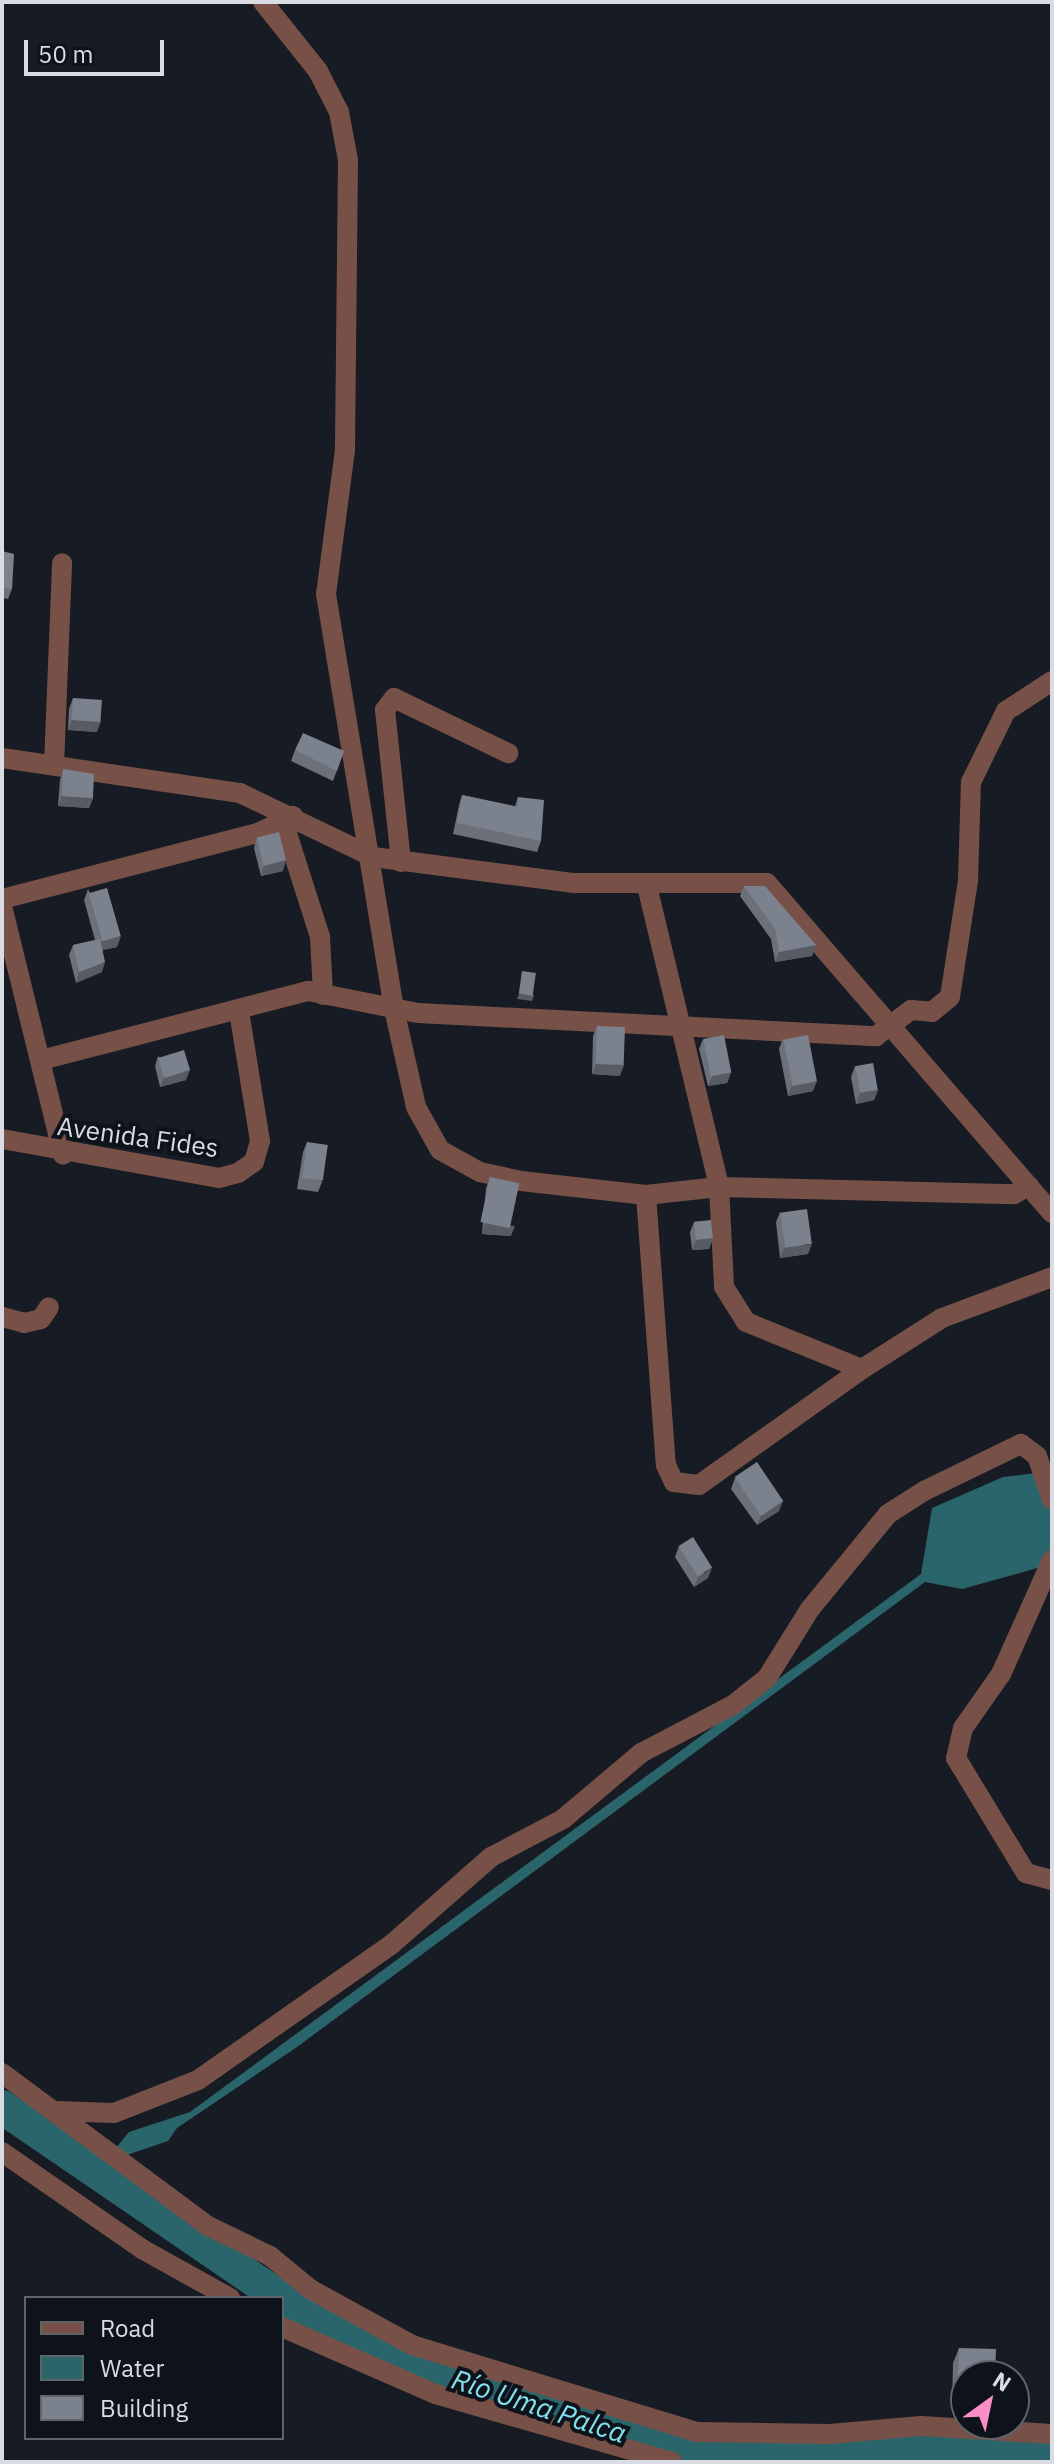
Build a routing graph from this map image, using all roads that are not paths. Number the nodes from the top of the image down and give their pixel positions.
1 (263, 2) edge
2 (62, 563) dead end
3 (1052, 681) edge
4 (508, 753) dead end
5 (2, 758) edge
6 (54, 765) junction
7 (289, 820) junction
8 (373, 857) junction
9 (401, 862) junction
10 (647, 886) junction
11 (2, 899) edge
12 (2, 906) edge
13 (323, 995) junction
14 (394, 1009) junction
15 (239, 1011) junction
16 (890, 1027) junction
17 (679, 1031) junction
18 (45, 1059) junction
19 (2, 1139) edge
20 (63, 1155) junction
21 (1029, 1186) junction
22 (719, 1187) junction
23 (646, 1195) junction
24 (1052, 1213) edge
25 (1052, 1277) edge
26 (49, 1307) dead end
27 (2, 1317) edge
28 (862, 1369) junction
29 (1052, 1499) edge
30 (1049, 1570) edge
31 (1052, 1880) edge
32 (2, 2073) edge
33 (56, 2111) junction
34 (2, 2152) edge
35 (226, 2296) edge
36 (284, 2328) edge
37 (1052, 2434) edge
38 (672, 2462) edge

1 - 8 street
2 - 6 street
3 - 16 street
4 - 9 street
5 - 6 street
6 - 7 street
7 - 8 street
7 - 11 street
7 - 13 street
8 - 9 street
8 - 14 street
9 - 10 street
10 - 16 street
10 - 17 street
12 - 18 street
13 - 14 street
13 - 15 street
14 - 17 street
14 - 23 street
15 - 18 street
15 - 20 street, Avenida Fides
16 - 17 street
16 - 21 street
17 - 22 street
18 - 20 street
19 - 20 street, Avenida Fides
21 - 22 street
21 - 24 street
22 - 23 street
22 - 28 street
23 - 28 street
25 - 28 street
26 - 27 street
29 - 33 street
30 - 31 street
32 - 33 street
33 - 37 street
34 - 35 street
36 - 38 street

